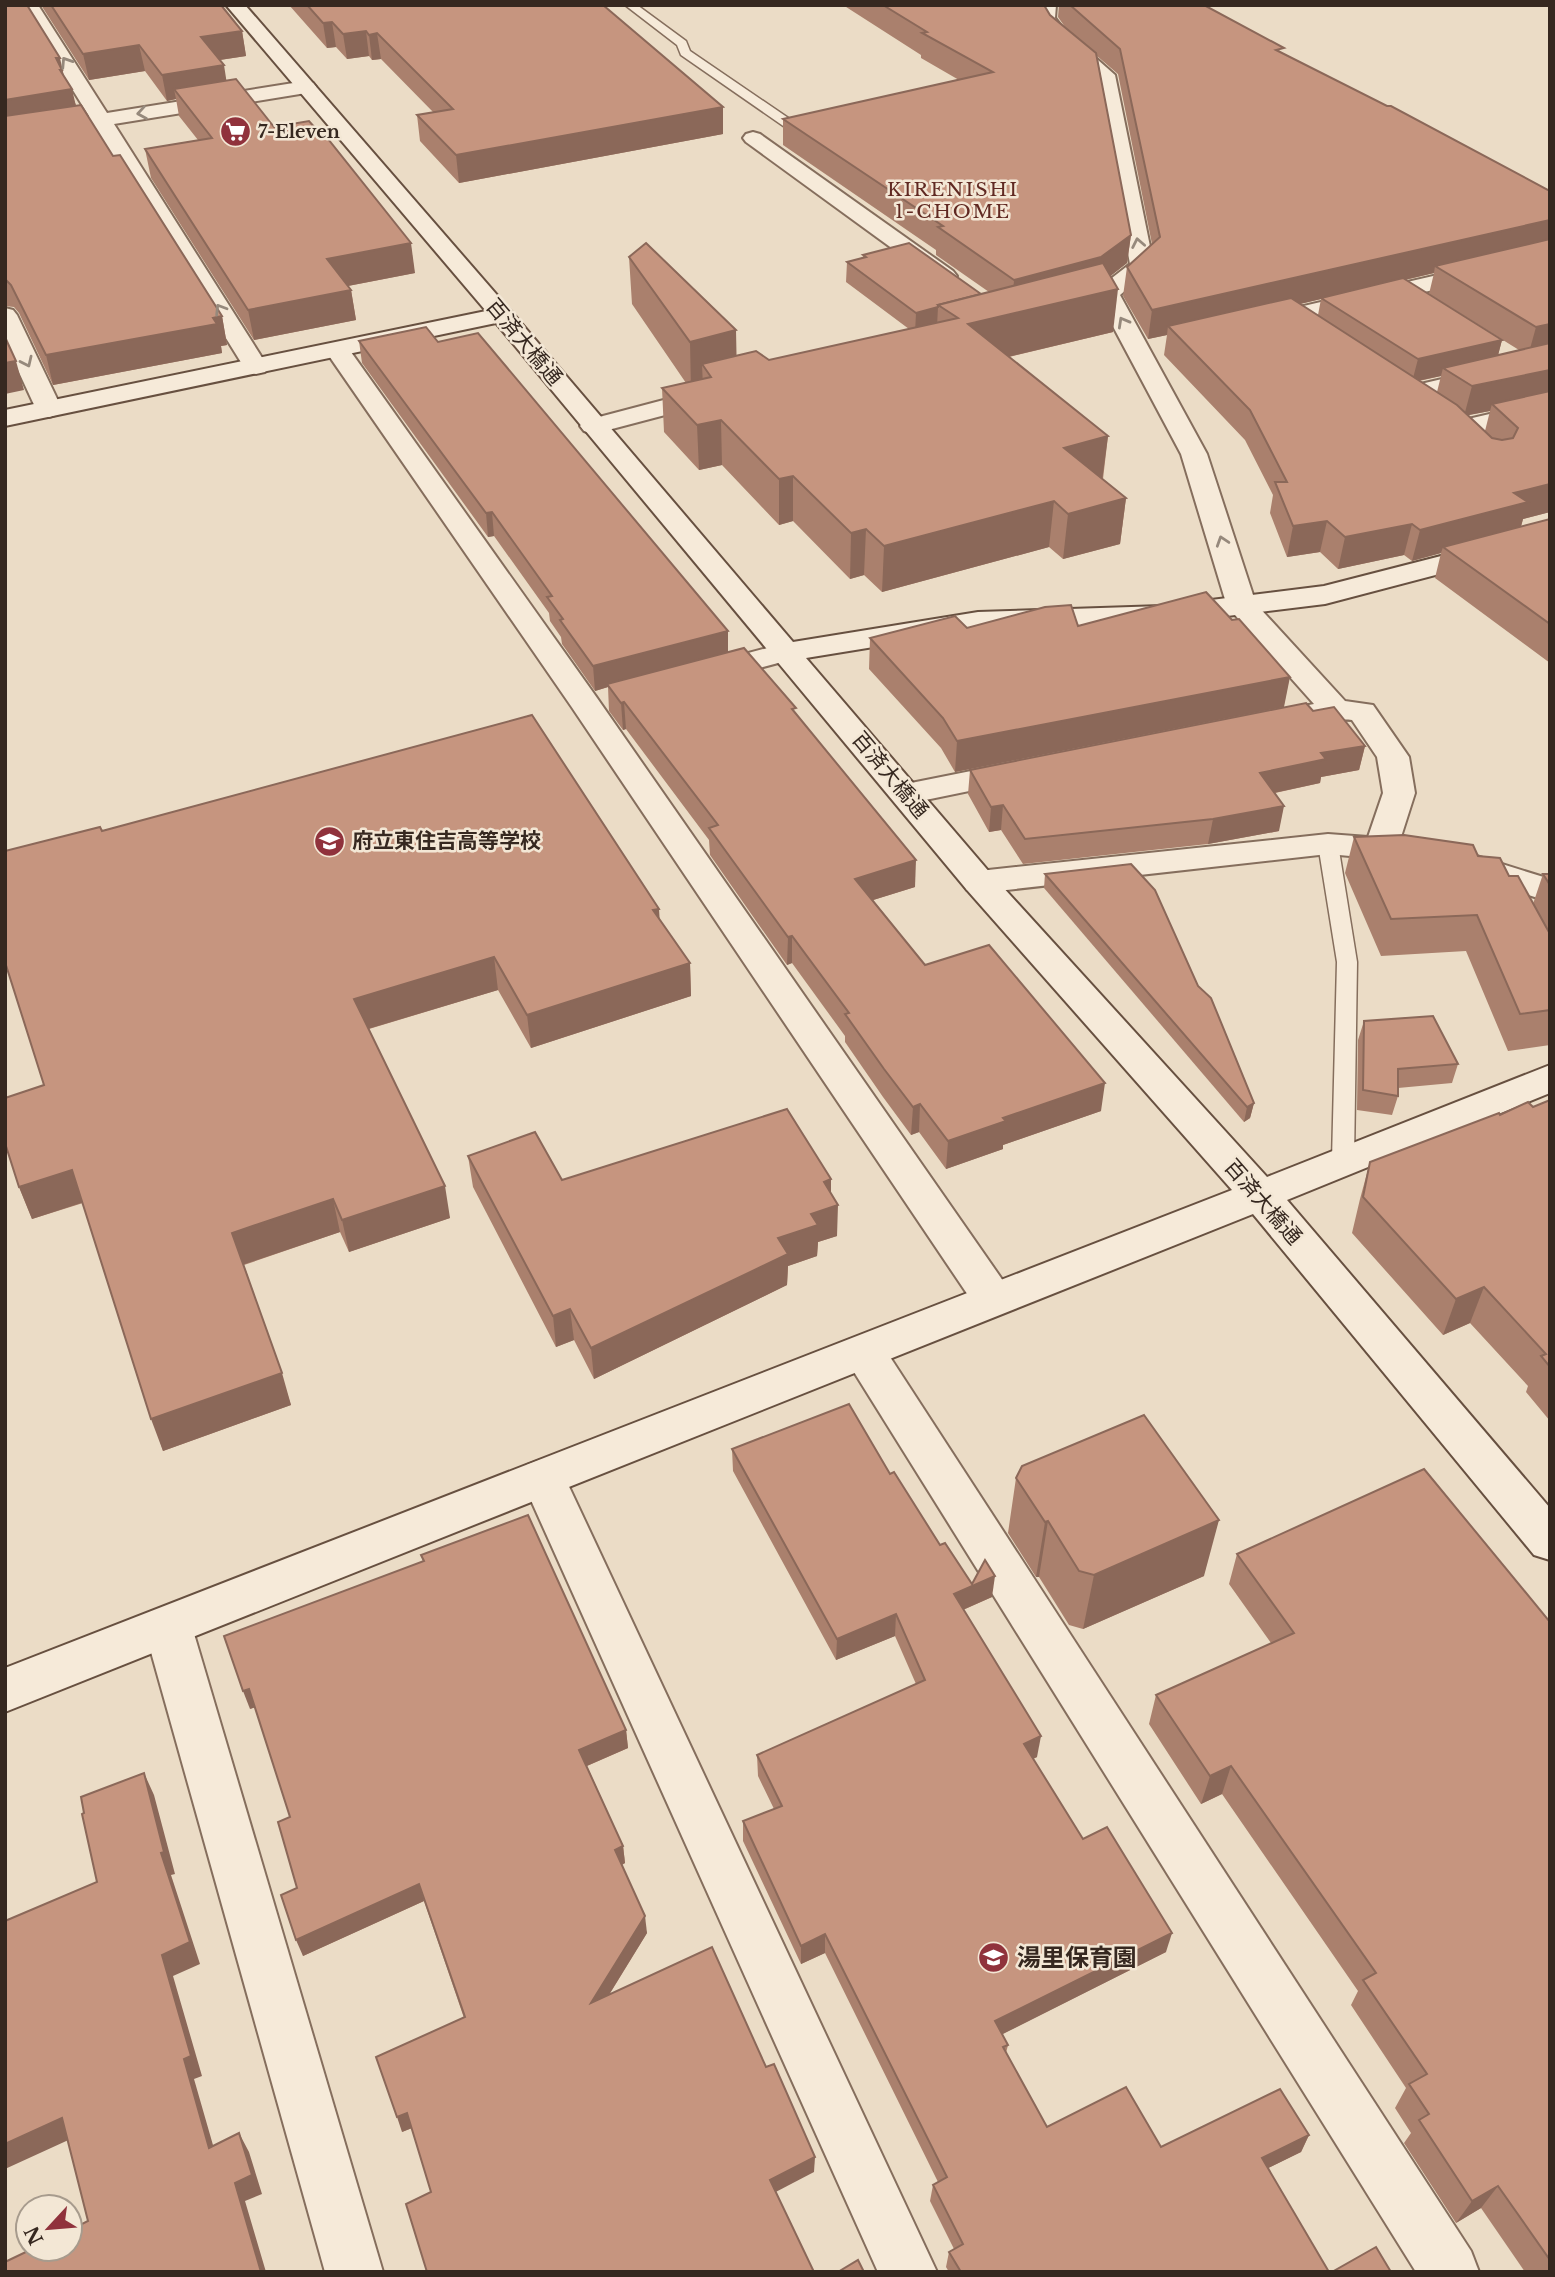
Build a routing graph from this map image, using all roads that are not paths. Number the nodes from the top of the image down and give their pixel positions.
1 (29, 5) edge
2 (234, 5) edge
3 (630, 5) edge
4 (1048, 5) edge
5 (306, 87) junction
6 (103, 120) junction
7 (796, 129) edge
8 (5, 136) edge
9 (753, 138) dead end
10 (1550, 256) edge
11 (1514, 265) junction
12 (1538, 277) edge
13 (961, 287) edge
14 (1402, 290) junction
15 (1107, 293) junction
16 (1424, 304) edge
17 (1044, 309) edge
18 (5, 315) edge
19 (502, 315) junction
20 (1290, 316) junction
21 (1239, 328) edge
22 (1322, 338) edge
23 (337, 349) junction
24 (1502, 353) edge
25 (1550, 361) edge
26 (256, 366) junction
27 (1524, 367) junction
28 (1386, 380) edge
29 (740, 388) edge
30 (1408, 394) junction
31 (1550, 408) edge
32 (49, 410) junction
33 (5, 418) edge
34 (593, 426) junction
35 (1460, 428) junction
36 (1486, 452) edge
37 (1550, 536) edge
38 (1242, 606) junction
39 (786, 652) junction
40 (680, 680) edge
41 (1336, 709) junction
42 (1256, 725) edge
43 (1054, 765) edge
44 (906, 794) junction
45 (1328, 844) junction
46 (1381, 849) junction
47 (979, 882) junction
48 (1550, 891) edge
49 (1550, 1078) edge
50 (1343, 1160) junction
51 (1260, 1195) junction
52 (993, 1299) junction
53 (864, 1352) junction
54 (543, 1478) junction
55 (1550, 1541) edge
56 (168, 1627) junction
57 (5, 1690) edge
58 (354, 2272) edge
59 (908, 2272) edge
60 (1450, 2272) edge

6 -> 1 street
2 - 5 street, 百済大橋通
3 - 7 lane
15 -> 4 street
5 -> 6 street
5 - 19 street, 百済大橋通
6 - 8 street
26 -> 6 street
9 - 13 street
10 - 11 street
11 - 12 street
11 - 14 street
14 - 16 street
14 - 20 street
15 - 17 street
38 -> 15 street
18 -> 32 street
19 - 23 street
19 - 34 street, 百済大橋通
20 - 21 street
20 - 22 street
23 - 26 street
23 - 52 street
24 - 27 street
25 - 27 street
26 - 32 street
27 - 30 street
28 - 30 street
29 - 34 street
30 - 35 street
31 - 35 street
32 - 33 street
34 - 39 street, 百済大橋通
35 - 36 street
37 - 38 street
38 - 39 street
38 - 41 street
39 - 40 street
39 - 44 street, 百済大橋通
41 - 42 street
41 - 46 street
43 - 44 street
44 - 47 street, 百済大橋通
45 - 46 street
45 - 47 street
45 - 50 lane
46 - 48 street
47 - 51 street, 百済大橋通
49 - 50 street
50 - 51 street
51 - 52 street
51 - 55 street, 百済大橋通
52 - 53 street
53 - 54 street
53 - 60 street
54 - 56 street
54 - 59 street
56 - 57 street
56 - 58 street

